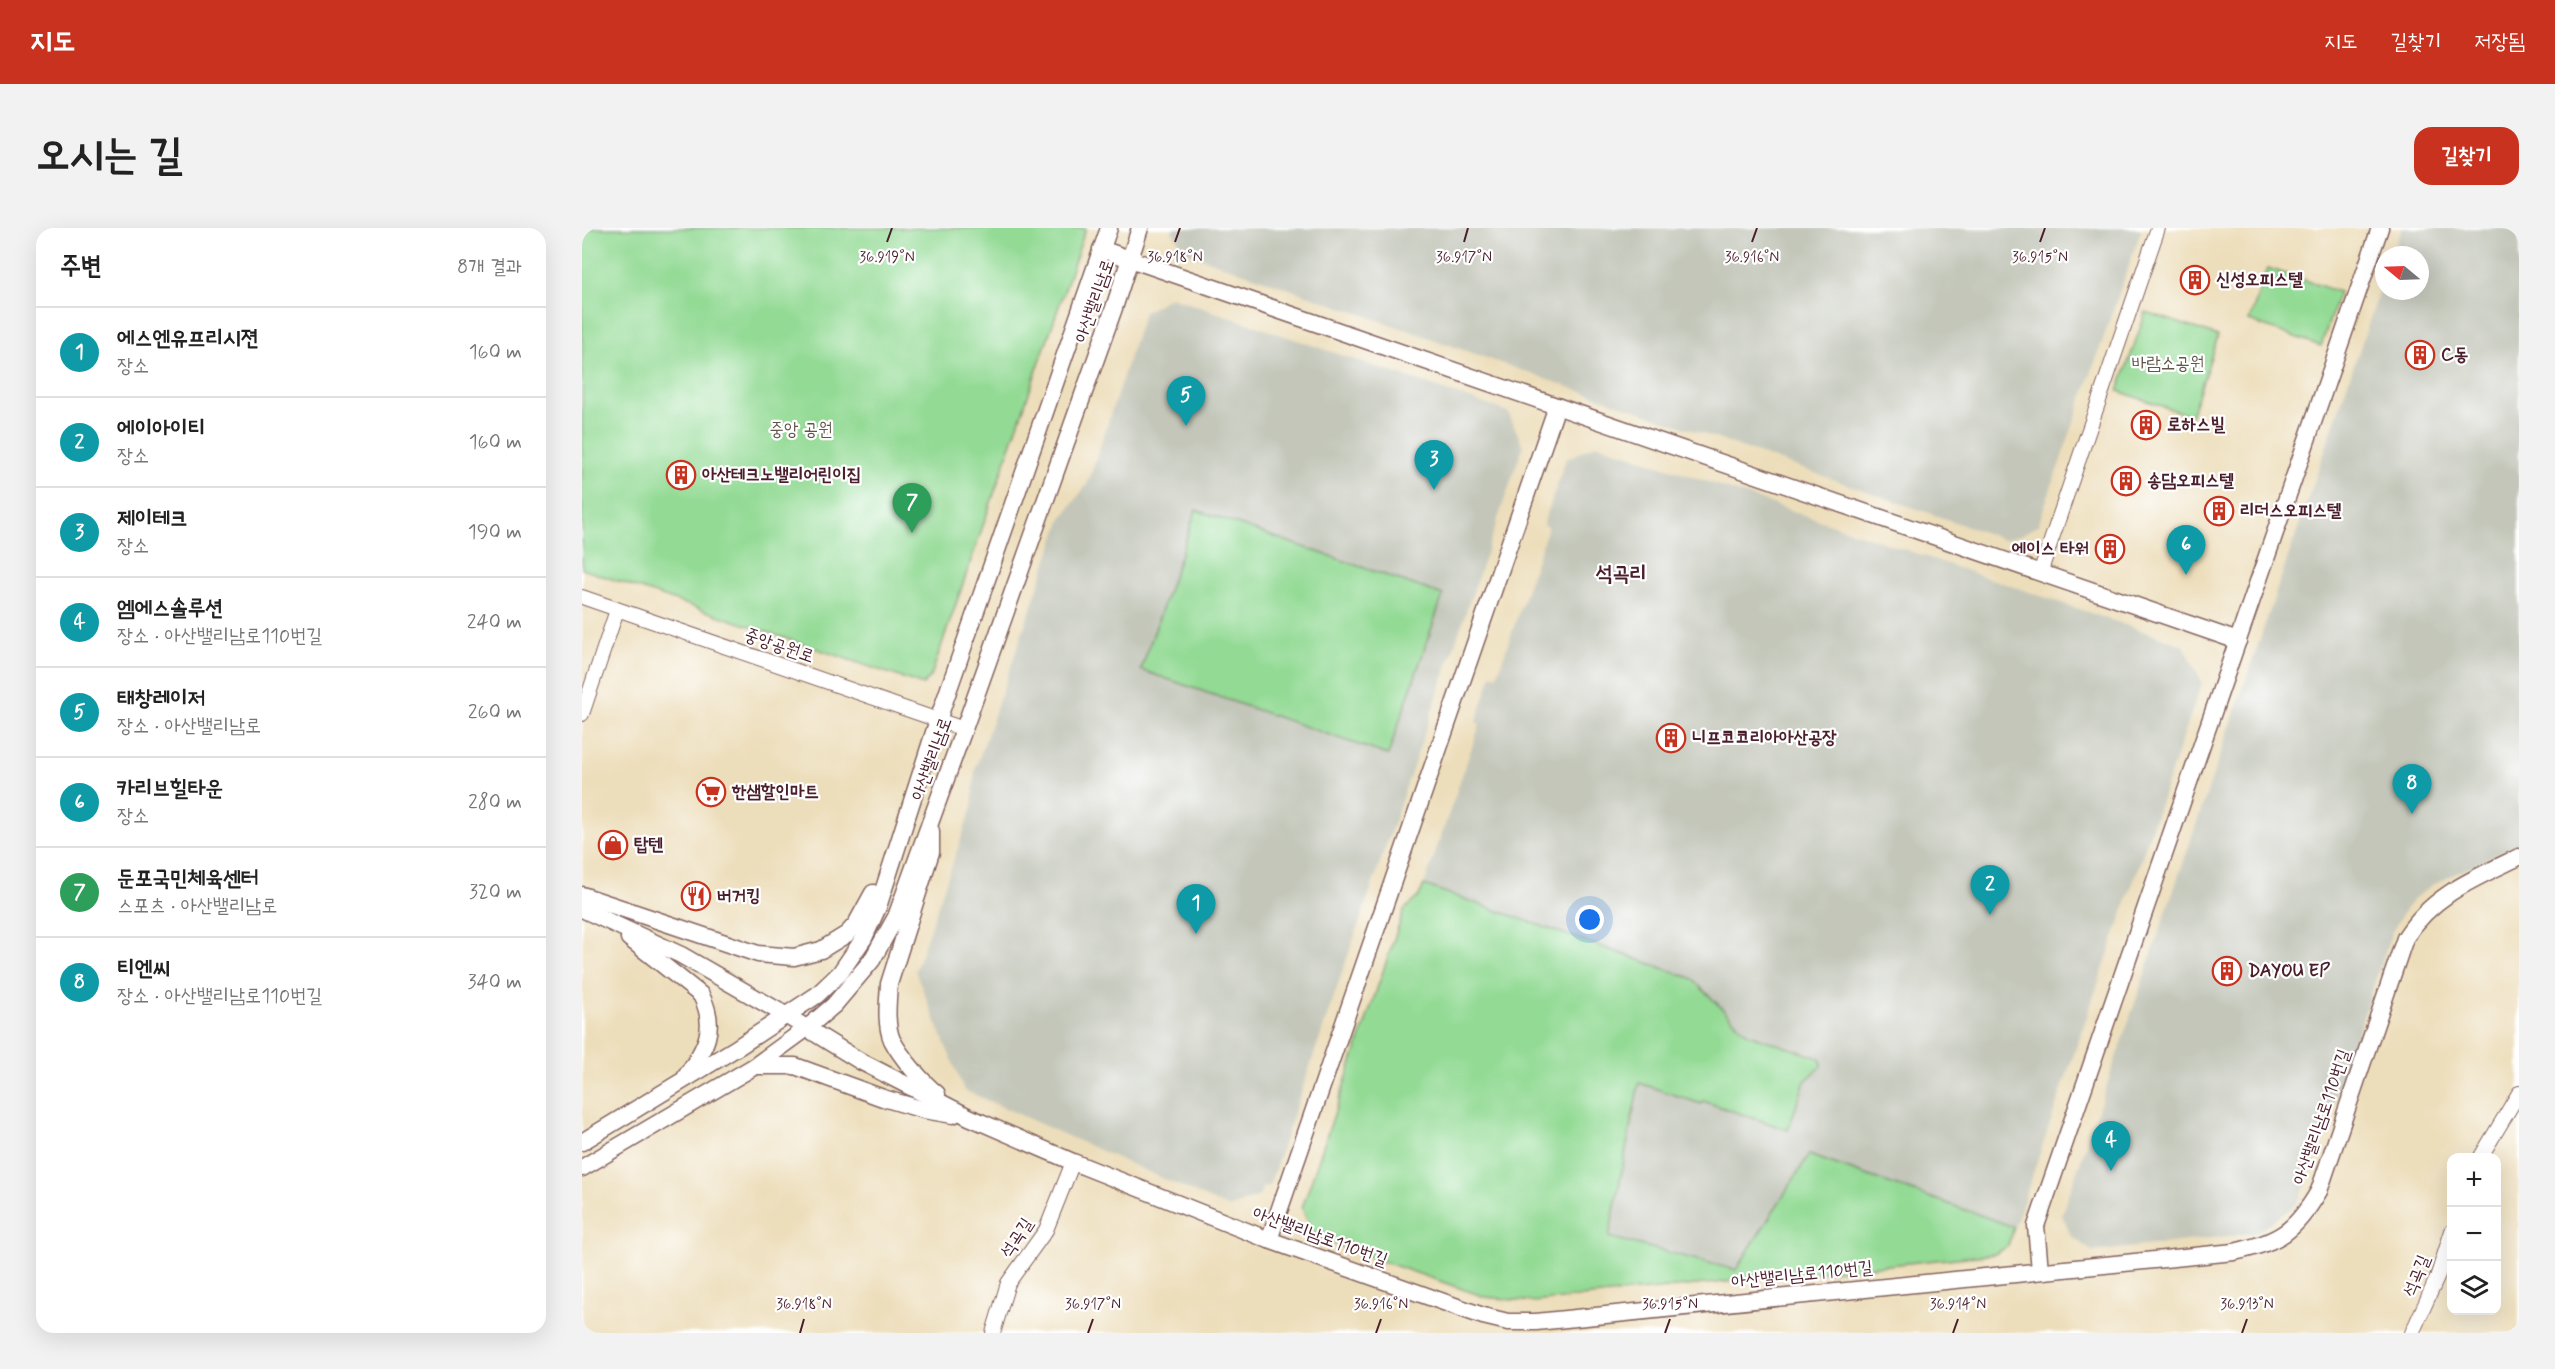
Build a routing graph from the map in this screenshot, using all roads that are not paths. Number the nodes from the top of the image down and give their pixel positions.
1 (1108, 228) edge
2 (1140, 228) edge
3 (2158, 228) edge
4 (2380, 228) edge
5 (1101, 249) junction
6 (1129, 259) junction
7 (1557, 406) junction
8 (2040, 573) junction
9 (582, 597) edge
10 (617, 610) junction
11 (2238, 641) junction
12 (582, 714) edge
13 (938, 720) junction
14 (964, 729) junction
15 (931, 821) junction
16 (895, 853) junction
17 (2519, 857) edge
18 (582, 895) edge
19 (582, 909) edge
20 (602, 917) junction
21 (788, 1016) junction
22 (807, 1028) junction
23 (755, 1066) junction
24 (682, 1081) junction
25 (2519, 1093) edge
26 (969, 1117) junction
27 (582, 1142) edge
28 (2483, 1153) edge
29 (1073, 1162) junction
30 (582, 1168) edge
31 (1269, 1240) junction
32 (2447, 1244) edge
33 (2040, 1270) junction
34 (993, 1333) edge
35 (2412, 1333) edge

1 - 5 street, 아산밸리남로
2 - 6 street, 아산밸리남로
3 - 8 street
4 - 11 street
5 - 6 street
5 - 13 street, 아산밸리남로
6 - 7 street
6 - 14 street, 아산밸리남로
7 - 8 street
7 - 31 street
8 - 11 street
9 - 10 street, 중앙공원로
10 - 12 street
10 - 13 street, 중앙공원로
11 - 33 street
13 - 14 street, 중앙공원로
13 - 16 street, 아산밸리남로
14 - 15 street, 아산밸리남로
15 - 22 street, 아산밸리남로
15 - 26 street
16 - 18 street
16 - 21 street, 아산밸리남로
17 - 33 street, 아산밸리남로110번길
19 - 20 street
20 - 21 street, 아산밸리남로110번길
20 - 24 street
21 - 22 street, 아산밸리남로110번길
21 - 24 street, 아산밸리남로
22 - 23 street, 아산밸리남로
22 - 26 street, 아산밸리남로110번길
23 - 26 street
23 - 30 street, 아산밸리남로
24 - 27 street, 아산밸리남로
25 - 28 street
26 - 29 street, 아산밸리남로110번길
29 - 31 street, 아산밸리남로110번길
29 - 34 street, 석곡길
31 - 33 street, 아산밸리남로110번길
32 - 35 street, 석곡길

